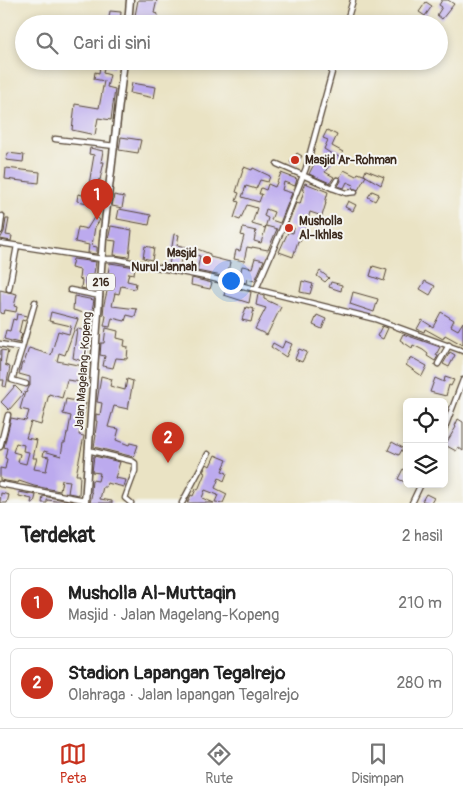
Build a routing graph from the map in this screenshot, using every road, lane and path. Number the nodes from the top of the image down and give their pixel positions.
1 (130, 0) edge
2 (353, 0) edge
3 (129, 15) edge
4 (349, 15) edge
5 (123, 70) edge
6 (332, 70) edge
7 (55, 139) dead end
8 (115, 146) junction
9 (277, 164) dead end
10 (303, 176) junction
11 (337, 180) dead end
12 (332, 188) junction
13 (355, 192) dead end
14 (2, 216) dead end
15 (0, 231) edge
16 (0, 243) edge
17 (17, 246) junction
18 (102, 259) junction
19 (8, 289) dead end
20 (256, 289) junction
21 (70, 290) dead end
22 (100, 296) junction
23 (35, 302) dead end
24 (0, 344) edge
25 (449, 345) junction
26 (22, 348) junction
27 (462, 349) edge
28 (438, 364) dead end
29 (463, 380) edge
30 (26, 384) dead end
31 (8, 415) dead end
32 (448, 419) edge
33 (0, 447) edge
34 (88, 450) junction
35 (208, 454) dead end
36 (0, 484) edge
37 (419, 488) edge
38 (85, 502) edge
39 (130, 503) edge
40 (182, 503) edge
41 (412, 503) edge

1 - 3 main road
2 - 4 street
5 - 8 main road, Jalan Magelang-Kopeng / 216
6 - 10 street
7 - 8 street
8 - 18 main road, Jalan Magelang-Kopeng / 216
9 - 10 street
10 - 12 street
10 - 20 street
11 - 12 street
12 - 13 street
14 - 15 street
16 - 17 street
17 - 18 street
17 - 19 street
18 - 20 street
18 - 22 main road, Jalan Magelang-Kopeng / 216
20 - 25 street
21 - 22 street
22 - 34 main road, Jalan Magelang-Kopeng / 216
23 - 26 street
24 - 26 street
25 - 27 street
25 - 28 street
26 - 30 street
29 - 32 street
31 - 33 street
34 - 38 main road, Jalan Magelang-Kopeng / 216
34 - 39 street
35 - 40 street
36 - 38 street
37 - 41 street

